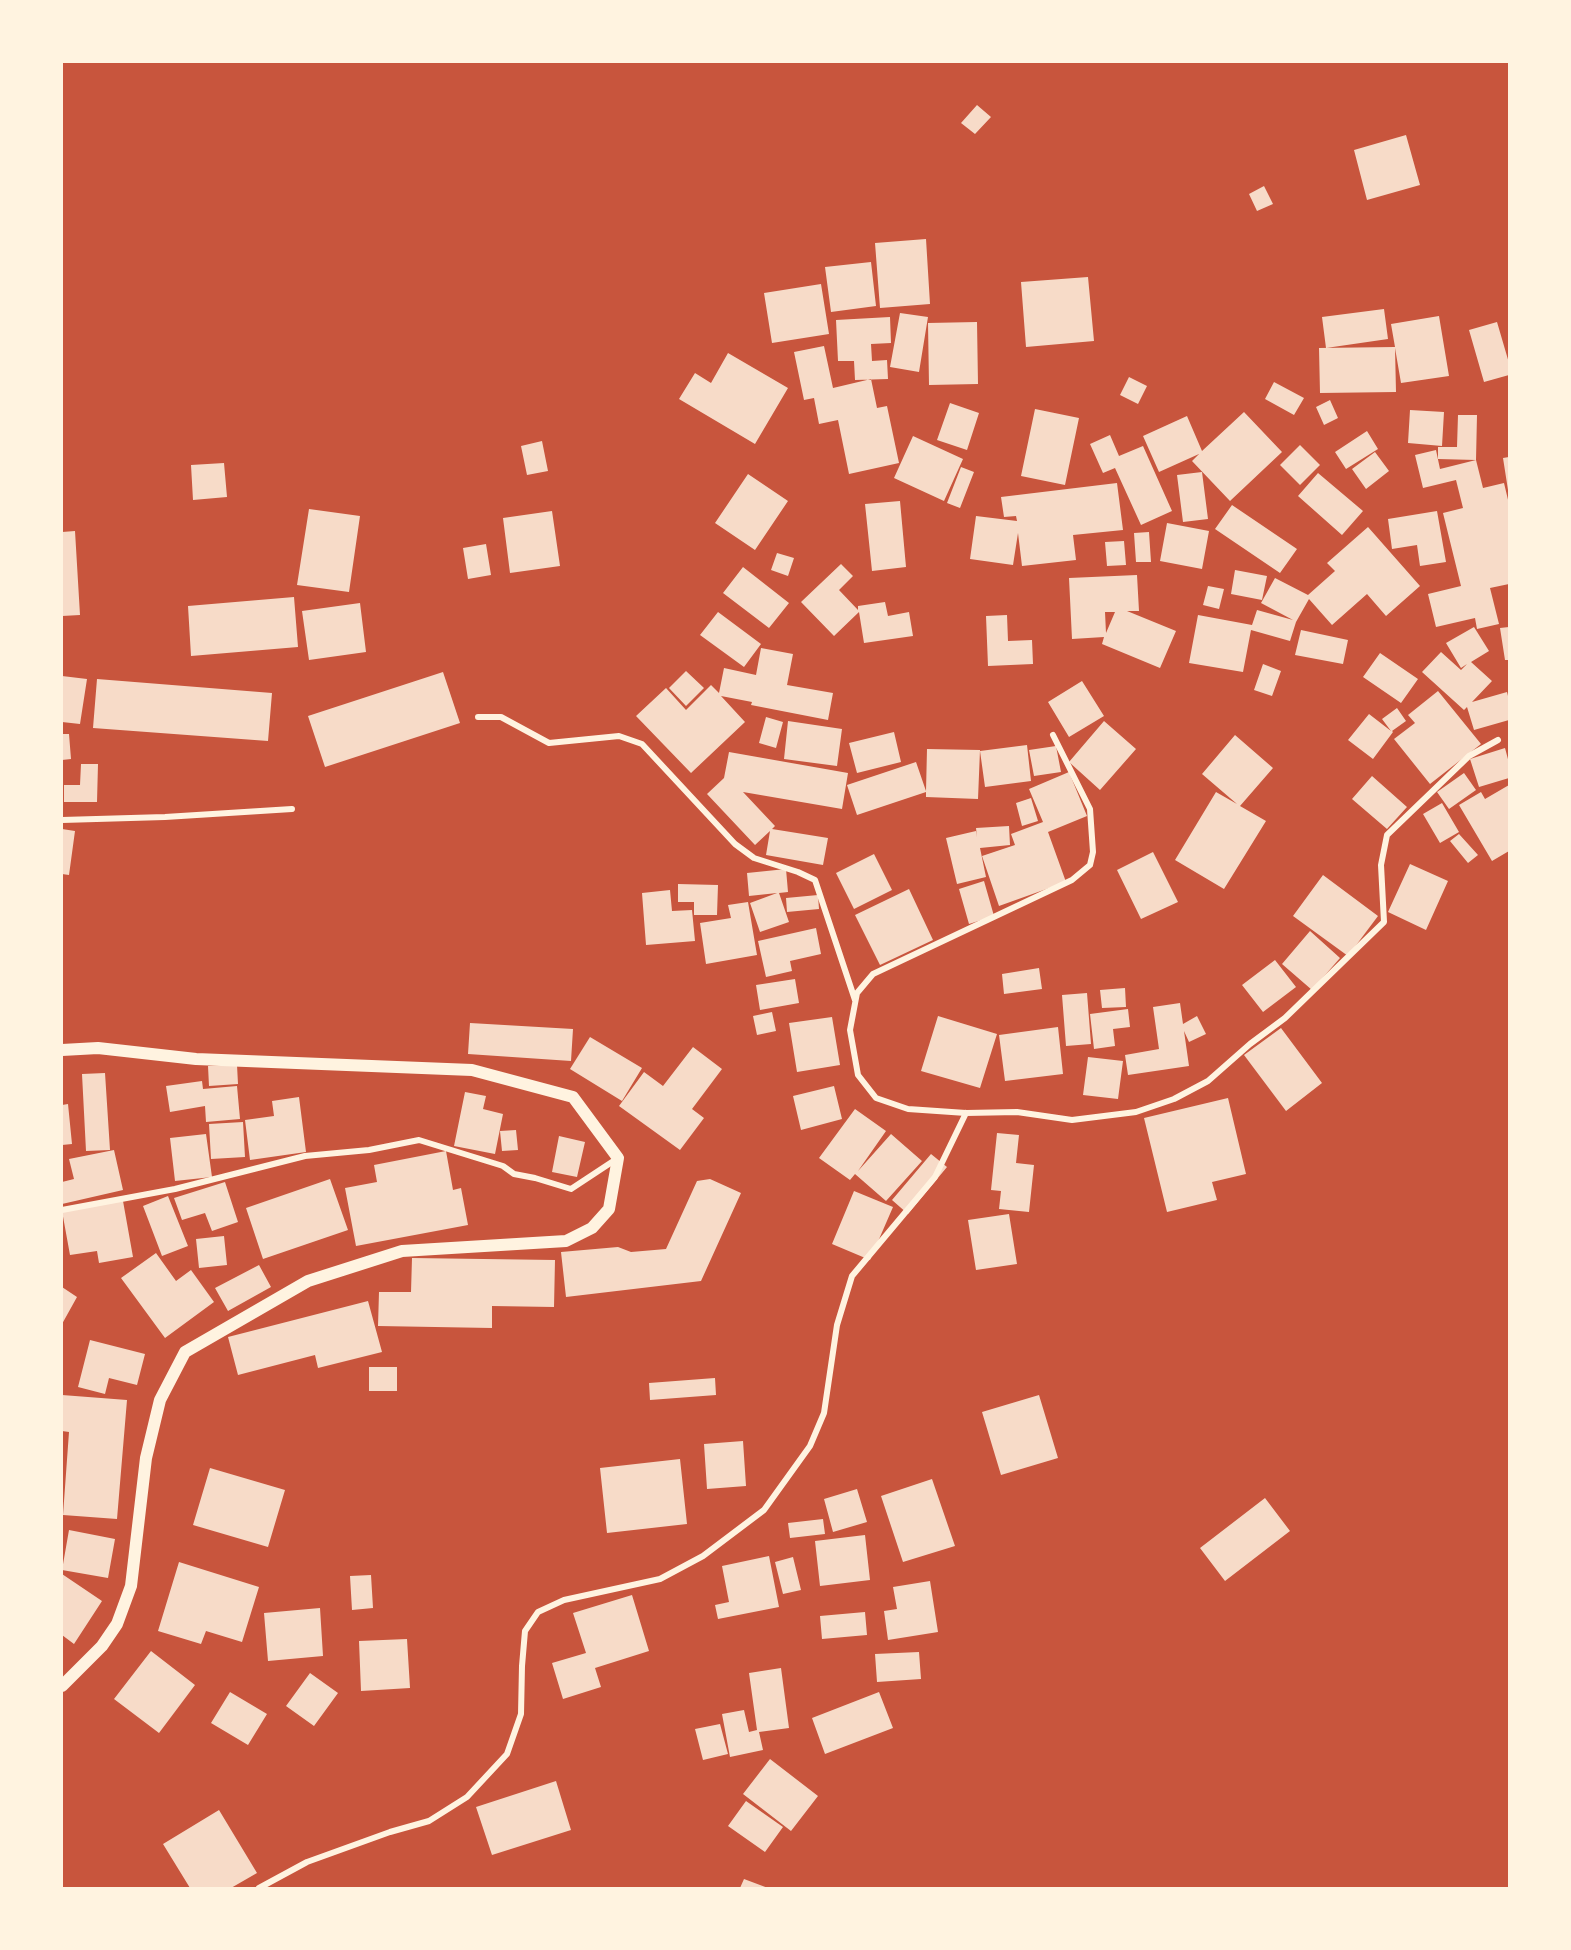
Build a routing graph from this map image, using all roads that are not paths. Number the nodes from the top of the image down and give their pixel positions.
1 (478, 717) dead end
2 (1053, 735) dead end
3 (1497, 740) dead end
4 (292, 809) dead end
5 (62, 820) edge
6 (856, 1003) junction
7 (62, 1050) edge
8 (966, 1113) junction
9 (618, 1158) junction
10 (62, 1210) edge
11 (62, 1686) edge
12 (259, 1888) edge

1 - 6 street
2 - 6 street
3 - 8 street
4 - 5 street
6 - 8 street
7 - 9 main road
8 - 12 street
9 - 10 street
9 - 11 main road

